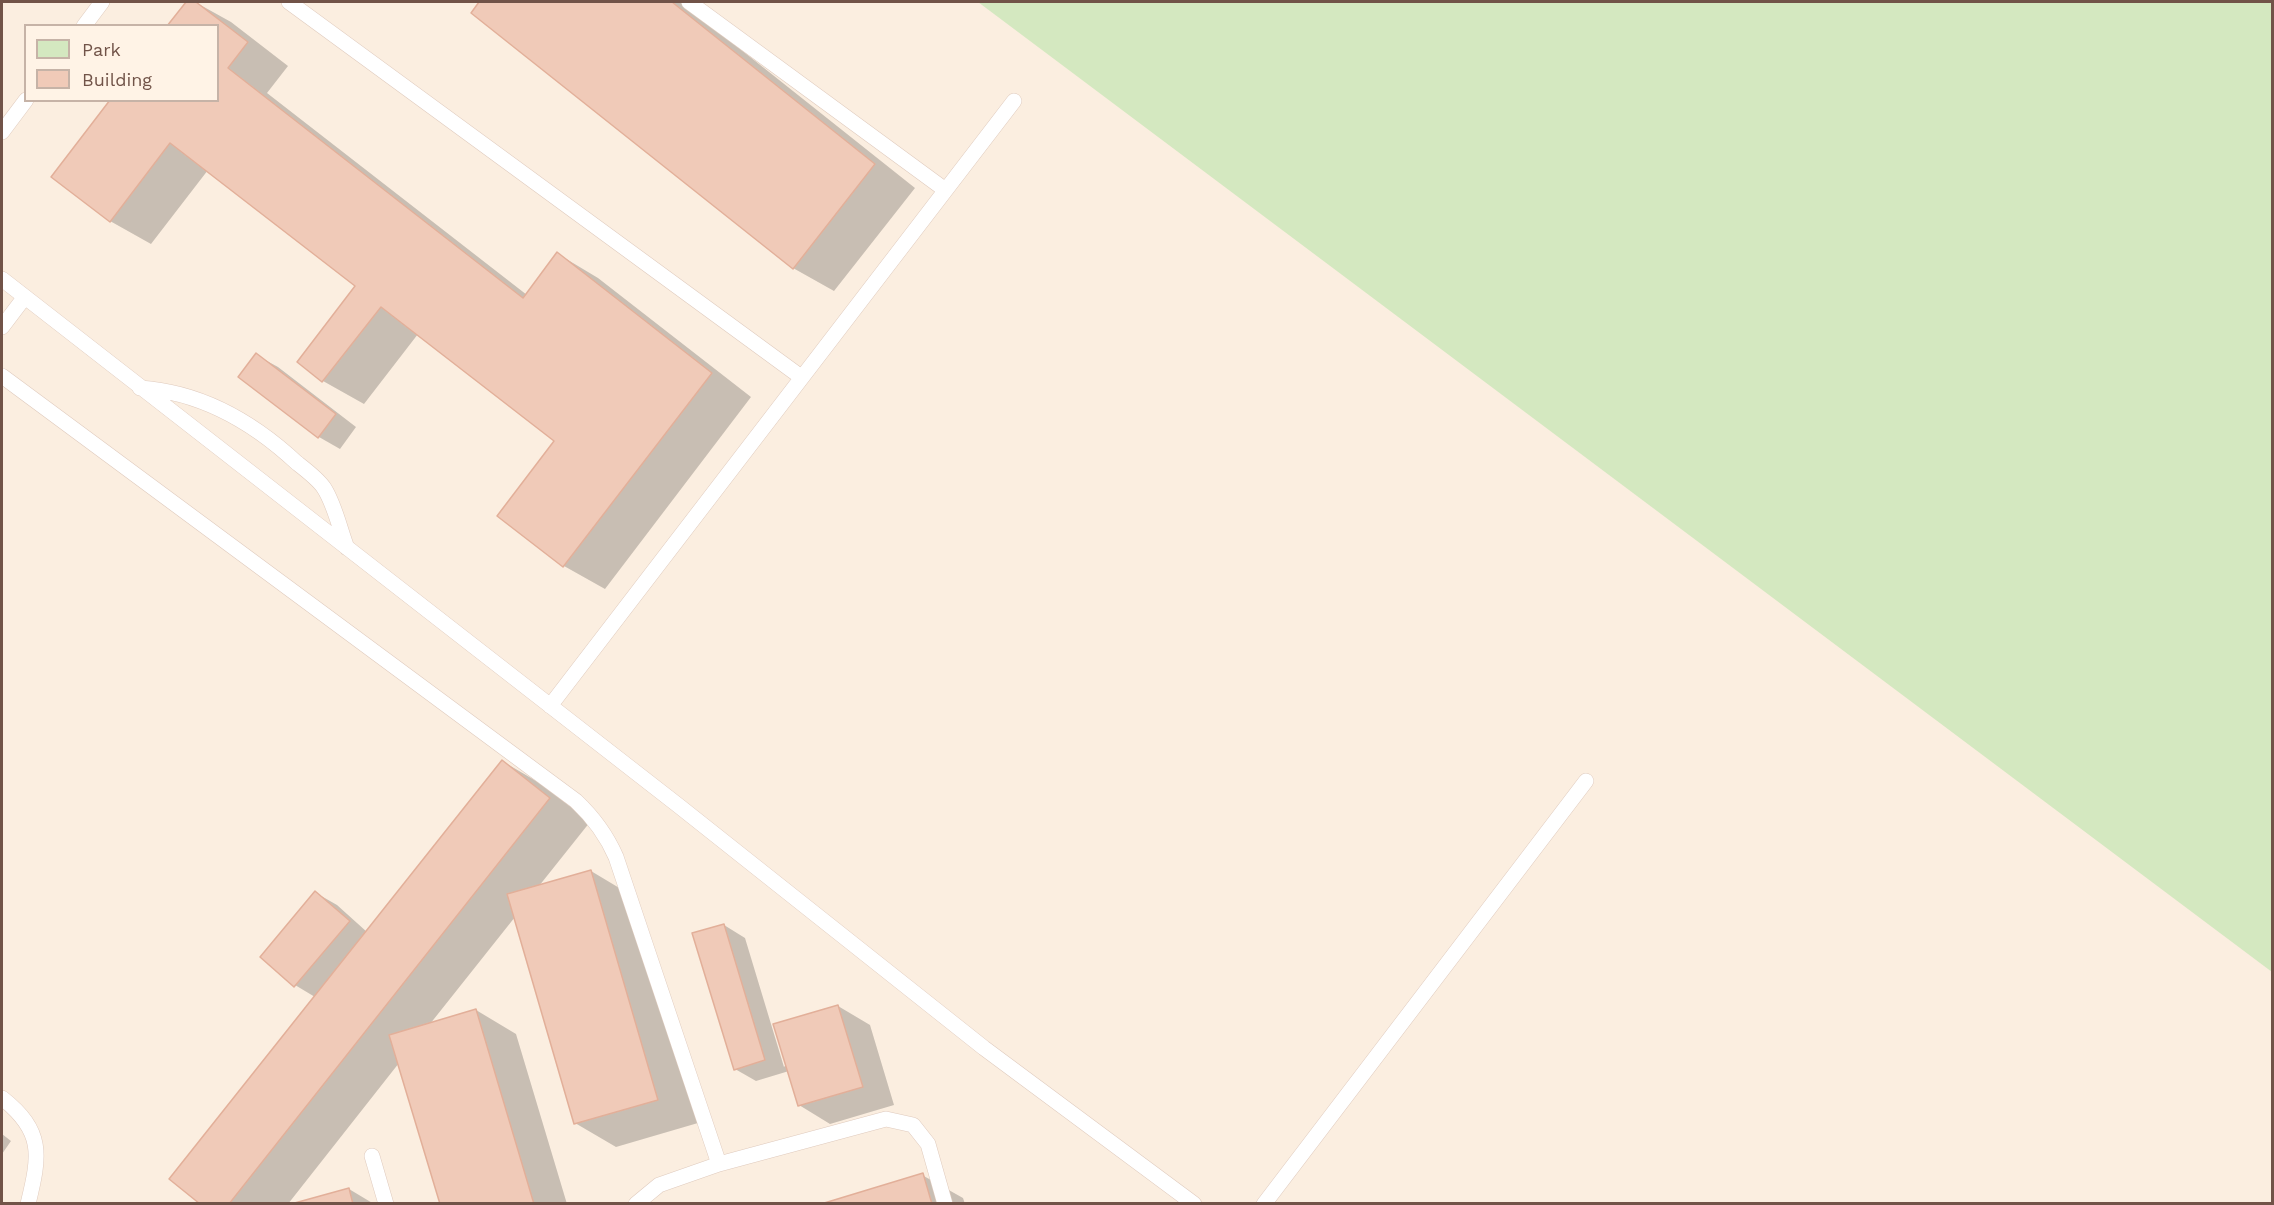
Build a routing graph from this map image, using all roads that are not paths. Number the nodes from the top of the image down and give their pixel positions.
1 (102, 2) edge
2 (289, 2) edge
3 (689, 2) edge
4 (86, 24) edge
5 (1014, 101) dead end
6 (24, 102) edge
7 (2, 132) edge
8 (944, 189) junction
9 (2, 279) edge
10 (24, 298) junction
11 (2, 327) edge
12 (2, 376) edge
13 (801, 377) junction
14 (140, 388) junction
15 (347, 549) junction
16 (550, 706) junction
17 (1586, 781) dead end
18 (2, 1098) edge
19 (372, 1156) dead end
20 (719, 1164) junction
21 (28, 1203) edge
22 (386, 1203) edge
23 (636, 1203) edge
24 (945, 1203) edge
25 (1194, 1203) edge
26 (1264, 1203) edge

1 - 4 lane
2 - 13 lane
3 - 8 lane
5 - 8 lane
6 - 7 lane
8 - 13 lane
9 - 10 lane
10 - 11 lane
10 - 14 lane
12 - 20 lane
13 - 16 lane
14 - 15 lane
14 - 15 lane
15 - 16 lane
16 - 25 lane
17 - 26 lane
18 - 21 lane
19 - 22 lane
20 - 23 lane
20 - 24 lane

